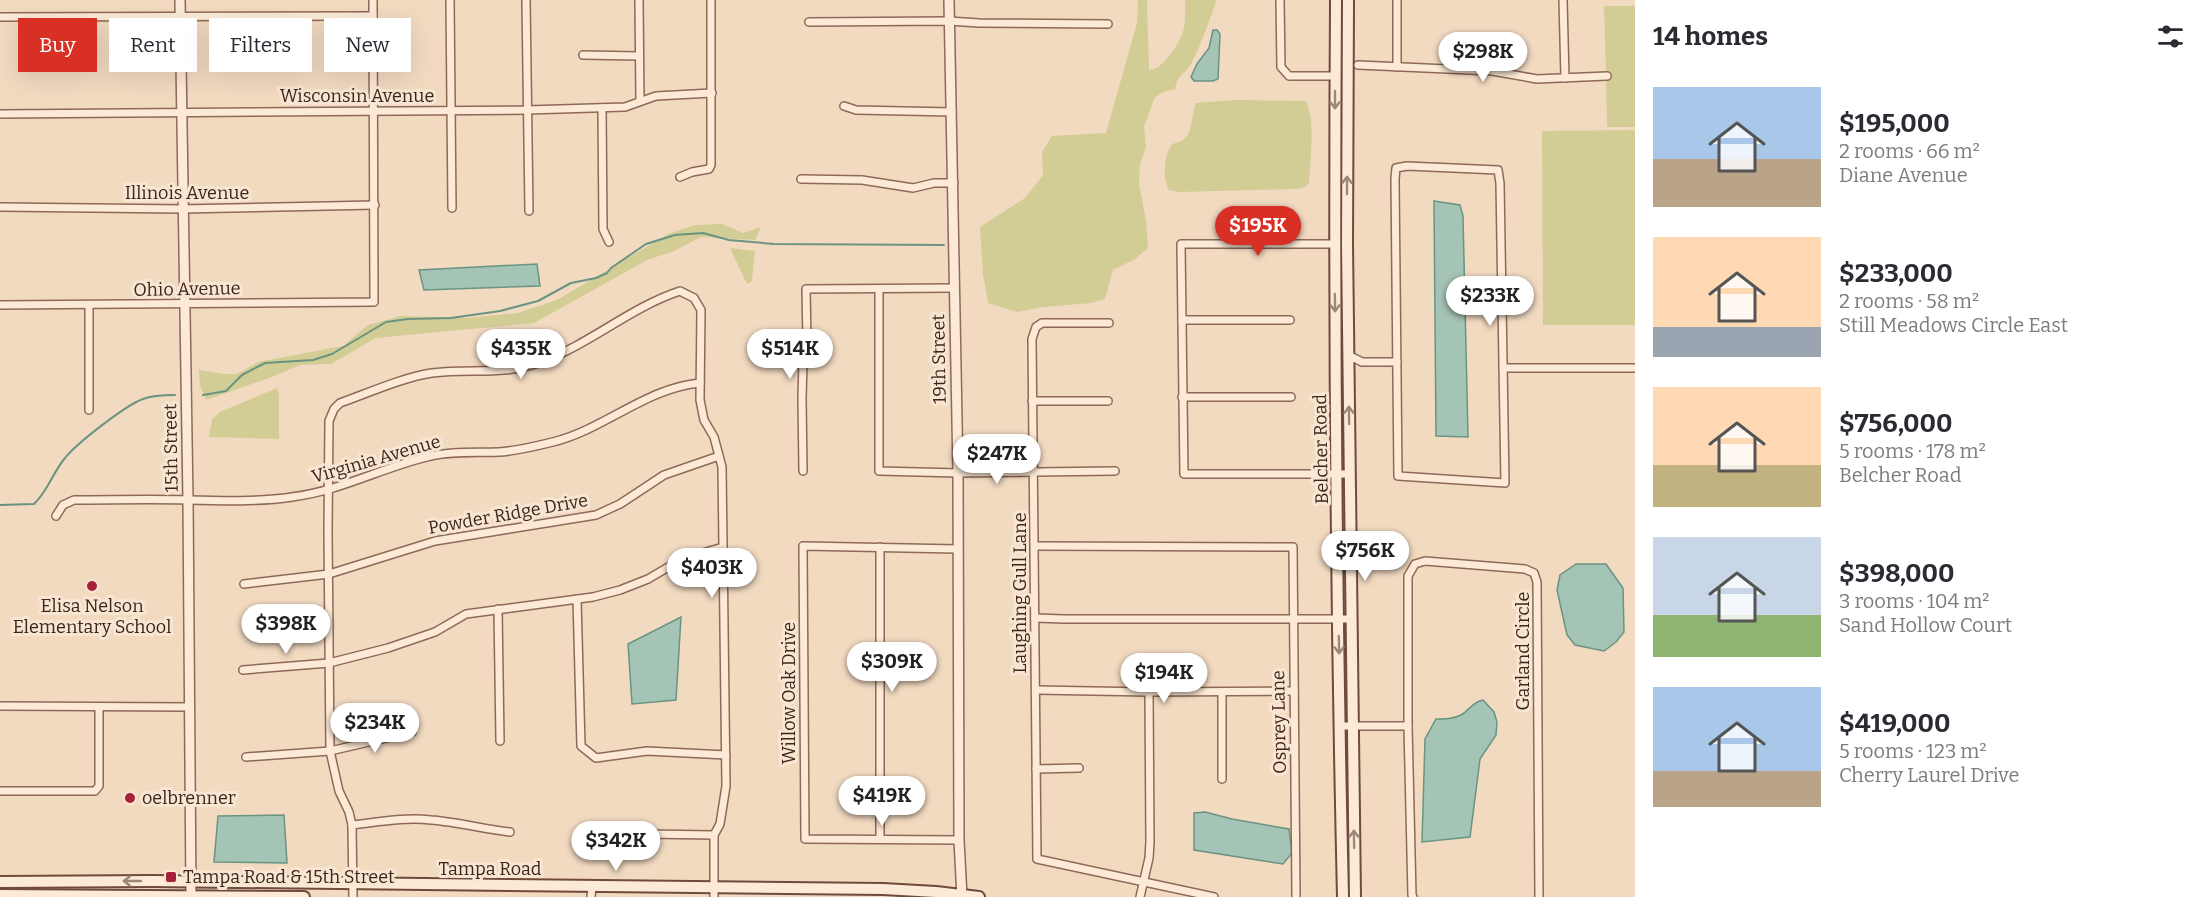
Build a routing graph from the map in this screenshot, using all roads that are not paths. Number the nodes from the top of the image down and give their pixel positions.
1 (180, 0) edge
2 (373, 0) edge
3 (450, 0) edge
4 (526, 0) edge
5 (639, 0) edge
6 (711, 0) edge
7 (949, 0) edge
8 (1280, 0) edge
9 (1335, 0) edge
10 (1348, 0) edge
11 (1397, 0) edge
12 (1563, 0) edge
13 (373, 16) junction
14 (0, 17) edge
15 (180, 17) junction
16 (949, 21) junction
17 (809, 22) dead end
18 (1107, 24) dead end
19 (583, 55) dead end
20 (639, 56) junction
21 (1358, 65) dead end
22 (1397, 67) junction
23 (1335, 76) junction
24 (1607, 76) dead end
25 (1564, 78) junction
26 (712, 93) junction
27 (640, 101) junction
28 (844, 105) dead end
29 (602, 108) junction
30 (452, 110) junction
31 (526, 110) junction
32 (373, 111) junction
33 (182, 112) junction
34 (952, 112) junction
35 (0, 114) edge
36 (680, 177) dead end
37 (801, 179) dead end
38 (954, 183) junction
39 (375, 205) junction
40 (0, 207) edge
41 (452, 208) dead end
42 (182, 209) junction
43 (529, 211) dead end
44 (609, 242) dead end
45 (1335, 244) junction
46 (954, 288) junction
47 (879, 289) junction
48 (185, 304) junction
49 (0, 305) edge
50 (89, 305) junction
51 (1182, 320) junction
52 (1290, 320) dead end
53 (1109, 323) dead end
54 (1348, 355) junction
55 (1397, 362) junction
56 (1503, 368) junction
57 (1635, 368) edge
58 (700, 383) junction
59 (1182, 397) junction
60 (1291, 398) dead end
61 (1032, 400) junction
62 (1108, 400) dead end
63 (89, 410) dead end
64 (719, 456) junction
65 (803, 471) dead end
66 (1115, 471) dead end
67 (958, 473) junction
68 (1034, 473) junction
69 (1338, 474) junction
70 (1350, 474) junction
71 (328, 490) junction
72 (188, 500) junction
73 (56, 516) dead end
74 (1035, 546) junction
75 (723, 547) junction
76 (880, 547) junction
77 (957, 549) junction
78 (329, 574) junction
79 (244, 584) dead end
80 (577, 599) junction
81 (498, 609) junction
82 (1035, 618) junction
83 (1294, 619) junction
84 (1339, 619) junction
85 (1351, 619) junction
86 (329, 663) junction
87 (243, 670) dead end
88 (1036, 690) junction
89 (1294, 691) junction
90 (1149, 692) junction
91 (1222, 692) junction
92 (0, 706) edge
93 (99, 707) junction
94 (189, 707) junction
95 (1340, 726) junction
96 (1352, 726) junction
97 (1408, 726) junction
98 (412, 732) dead end
99 (500, 741) dead end
100 (330, 751) junction
101 (726, 755) junction
102 (246, 758) dead end
103 (1079, 768) dead end
104 (1036, 769) junction
105 (1222, 779) dead end
106 (0, 791) edge
107 (352, 825) junction
108 (510, 832) dead end
109 (644, 834) dead end
110 (714, 835) junction
111 (880, 839) junction
112 (959, 840) junction
113 (0, 882) edge
114 (191, 882) junction
115 (1144, 882) junction
116 (352, 885) junction
117 (592, 892) edge
118 (714, 892) edge
119 (804, 893) edge
120 (0, 895) edge
121 (191, 896) edge
122 (962, 896) edge
123 (304, 897) edge
124 (353, 897) edge
125 (979, 897) edge
126 (1140, 897) edge
127 (1214, 897) edge
128 (1296, 897) edge
129 (1343, 897) edge
130 (1355, 897) edge
131 (1413, 897) edge
132 (1539, 897) edge

1 - 15 street, 15th Street
2 - 13 street
3 - 30 street
4 - 31 street
5 - 20 street
6 - 26 street
7 - 16 street, 19th Street
8 - 23 street
9 - 23 main road, Belcher Road
54 -> 10 main road, Belcher Road
11 - 22 street
12 - 25 street
13 - 15 street
13 - 32 street
14 - 15 street
15 - 33 street, 15th Street
16 - 17 street
16 - 18 street
16 - 34 street, 19th Street
19 - 20 street
20 - 27 street
21 - 22 street
22 - 25 street
23 -> 45 main road, Belcher Road
24 - 25 street
26 - 27 street, Wisconsin Avenue
26 - 36 street
27 - 29 street, Wisconsin Avenue
28 - 34 street
29 - 31 street, Wisconsin Avenue
29 - 44 street
30 - 31 street, Wisconsin Avenue
30 - 32 street, Wisconsin Avenue
30 - 41 street
31 - 43 street
32 - 33 street, Wisconsin Avenue
32 - 39 street
33 - 35 street, Wisconsin Avenue
33 - 42 street, 15th Street
34 - 38 street, 19th Street
37 - 38 street
38 - 46 street, 19th Street
39 - 42 street, Illinois Avenue
39 - 48 street, Ohio Avenue
40 - 42 street, Illinois Avenue
42 - 48 street, 15th Street
45 - 51 street
45 -> 69 main road, Belcher Road
46 - 47 street
46 - 67 street, 19th Street
47 - 65 street
47 - 67 street
48 - 50 street, Ohio Avenue
48 - 72 street, 15th Street
49 - 50 street, Ohio Avenue
50 - 63 street
51 - 52 street
51 - 59 street
53 - 61 street, Laughing Gull Lane
54 - 55 street
70 -> 54 main road, Belcher Road
55 - 56 street
55 - 56 street
56 - 57 street
58 - 64 street
58 - 71 street, Virginia Avenue
58 - 71 street
59 - 60 street
59 - 69 street
61 - 62 street
61 - 68 street, Laughing Gull Lane
64 - 75 street
64 - 78 street, Powder Ridge Drive
66 - 68 street
67 - 68 street
67 - 77 street, 19th Street
68 - 74 street, Laughing Gull Lane
69 - 70 street
69 - 84 main road, Belcher Road
70 - 85 main road, Belcher Road
71 - 72 street, Virginia Avenue
71 - 78 street
72 - 73 street, Virginia Avenue
72 - 94 street, 15th Street
74 - 82 street, Laughing Gull Lane
74 - 83 street, Osprey Lane
75 - 80 street
75 - 101 street
76 - 77 street, Willow Oak Drive
76 - 111 street
76 - 111 street, Willow Oak Drive
77 - 112 street, 19th Street
78 - 79 street, Powder Ridge Drive
78 - 86 street
80 - 81 street
80 - 101 street
81 - 86 street
81 - 99 street
82 - 83 street
82 - 88 street, Laughing Gull Lane
83 - 84 street
83 - 89 street, Osprey Lane
84 - 85 street
84 -> 95 main road, Belcher Road
85 - 96 main road, Belcher Road
86 - 87 street
86 - 100 street
88 - 90 street
88 - 104 street, Laughing Gull Lane
89 - 91 street
89 - 128 street, Osprey Lane
90 - 91 street
90 - 115 street
91 - 105 street
92 - 93 street
93 - 94 street
93 - 106 street
94 - 114 street, 15th Street
95 - 96 street
95 - 129 main road, Belcher Road
96 - 97 street
130 -> 96 main road, Belcher Road
97 - 131 street, Garland Circle
97 - 132 street, Garland Circle
98 - 100 street
100 - 102 street
100 - 107 street
101 - 110 street
103 - 104 street
104 - 115 street, Laughing Gull Lane
107 - 108 street
107 - 116 street
109 - 110 street
110 - 118 street
111 - 112 street, Willow Oak Drive
112 - 122 street, 19th Street
114 -> 113 main road, Tampa Road
114 - 116 main road, Tampa Road
114 - 121 street, 15th Street
115 - 126 street
115 - 127 street
116 - 117 main road, Tampa Road
116 - 124 street
117 - 118 main road, Tampa Road
118 - 119 main road, Tampa Road
119 - 122 main road, Tampa Road
120 - 121 main road
121 - 123 main road
122 - 125 main road, Tampa Road

